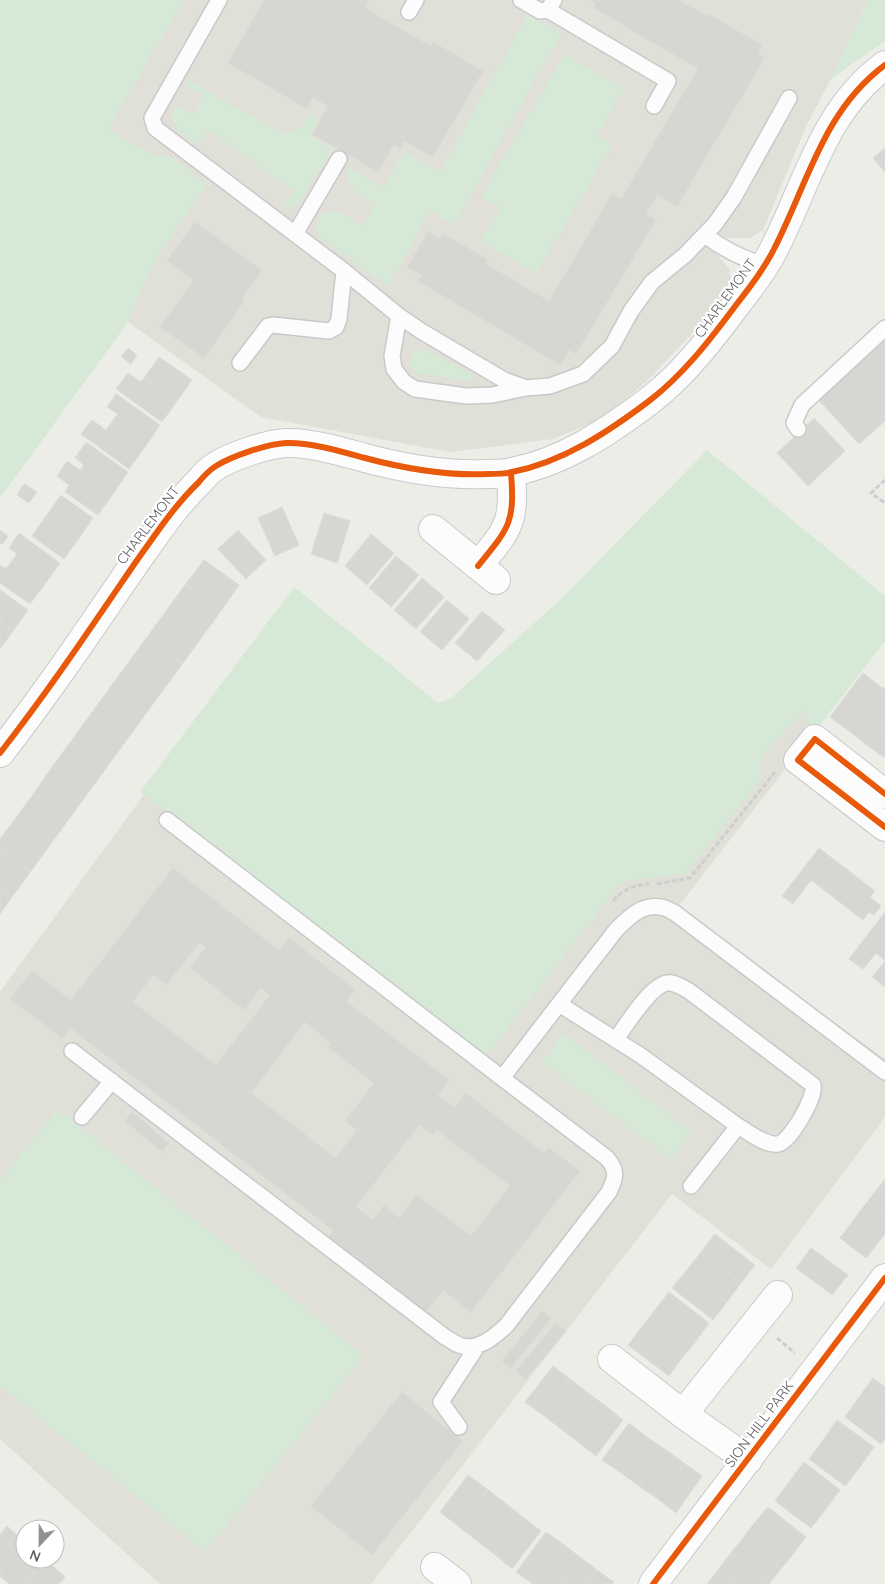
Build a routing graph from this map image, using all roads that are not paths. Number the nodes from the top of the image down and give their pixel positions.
1 (219, 0) edge
2 (521, 0) edge
3 (551, 5) edge
4 (885, 65) edge
5 (789, 98) dead end
6 (654, 106) dead end
7 (339, 159) dead end
8 (296, 234) junction
9 (705, 235) junction
10 (765, 265) junction
11 (344, 271) junction
12 (399, 316) junction
13 (885, 328) edge
14 (240, 363) dead end
15 (526, 388) junction
16 (798, 429) dead end
17 (511, 473) junction
18 (433, 529) dead end
19 (0, 753) edge
20 (885, 794) edge
21 (167, 820) dead end
22 (885, 827) edge
23 (559, 1004) junction
24 (616, 1039) junction
25 (72, 1051) dead end
26 (885, 1072) edge
27 (502, 1078) junction
28 (112, 1081) junction
29 (82, 1117) dead end
30 (738, 1126) junction
31 (691, 1186) dead end
32 (885, 1278) edge
33 (778, 1296) dead end
34 (478, 1346) junction
35 (612, 1358) dead end
36 (683, 1414) junction
37 (459, 1427) dead end
38 (748, 1460) junction
39 (435, 1568) dead end
40 (457, 1584) edge
41 (653, 1584) edge

1 - 8 lane
2 - 3 lane
3 - 6 lane
4 - 10 street, CHARLEMONT
5 - 9 lane
7 - 8 lane
8 - 11 lane
9 - 10 lane
9 - 15 lane
10 - 17 street, CHARLEMONT
11 - 12 lane
11 - 14 lane
12 - 15 lane
12 - 15 lane
13 - 16 lane
17 - 18 street
17 - 19 street, CHARLEMONT
20 - 22 street
21 - 27 lane
23 - 24 lane
23 - 26 lane
23 - 27 lane
24 - 30 lane
24 - 30 lane
25 - 28 lane
27 - 34 lane
28 - 29 lane
28 - 34 lane
30 - 31 lane
32 - 38 street, SION HILL PARK
33 - 36 street
34 - 37 lane
35 - 36 street, SION HILL PARK
36 - 38 street, SION HILL PARK
38 - 41 street, SION HILL PARK
39 - 40 street

